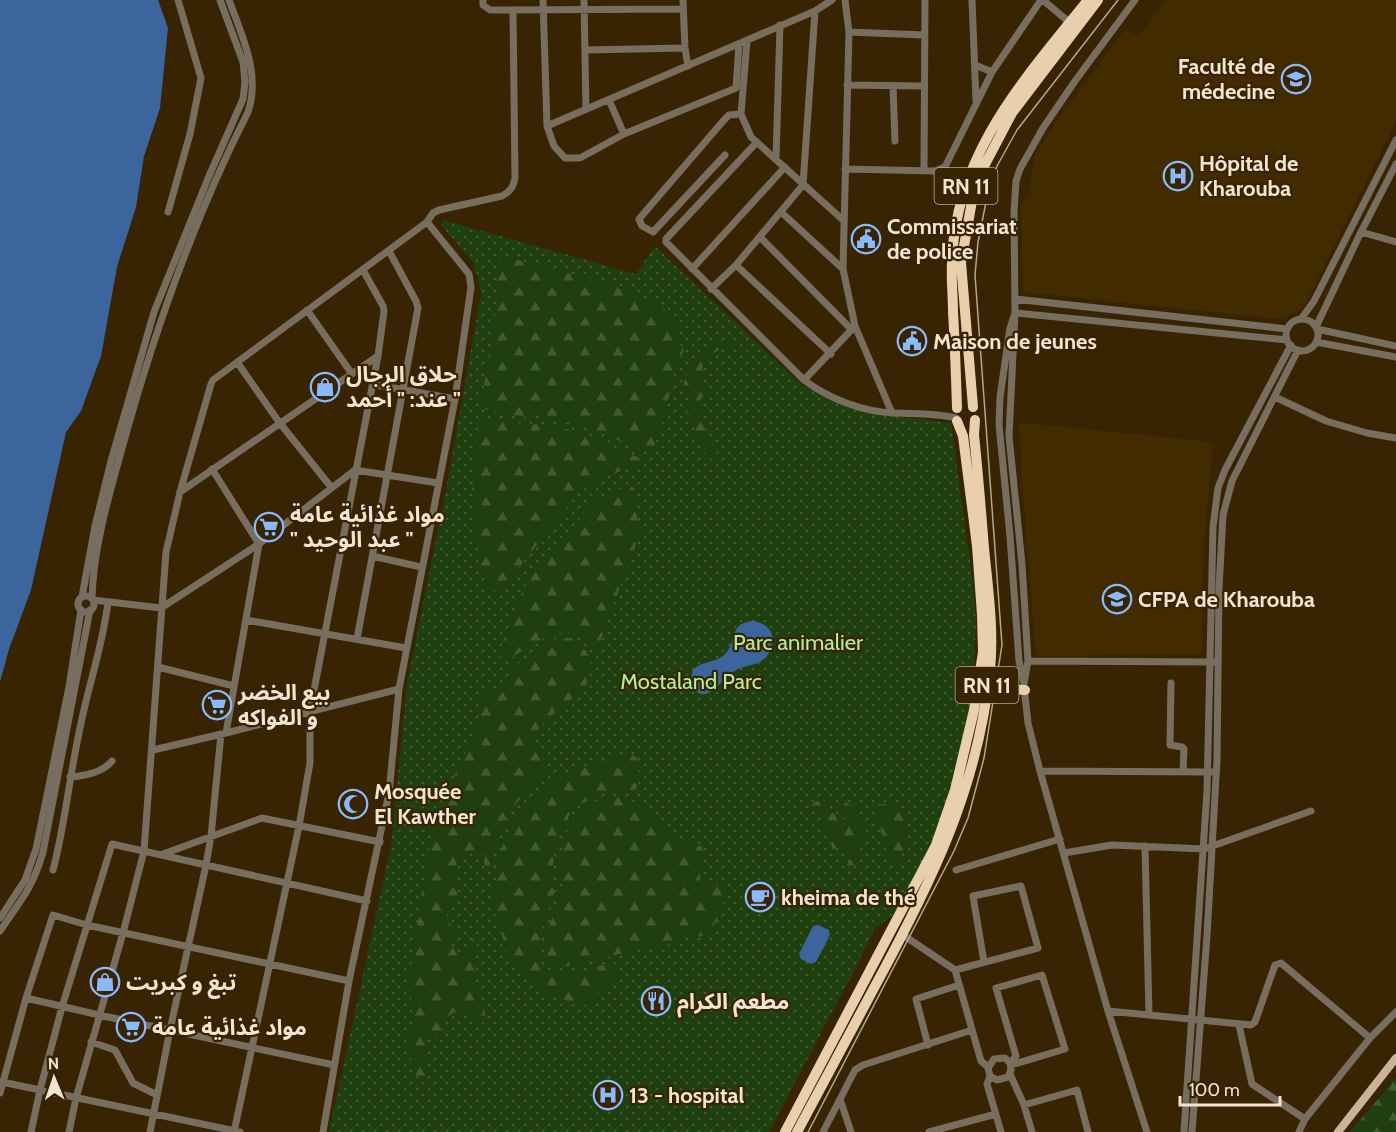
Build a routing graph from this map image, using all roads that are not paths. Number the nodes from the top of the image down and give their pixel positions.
1 (178, 0) edge
2 (220, 0) edge
3 (229, 0) edge
4 (483, 0) edge
5 (518, 0) edge
6 (543, 0) edge
7 (682, 0) edge
8 (832, 0) edge
9 (845, 0) edge
10 (925, 0) edge
11 (972, 0) edge
12 (1042, 0) edge
13 (1088, 0) edge
14 (1098, 0) edge
15 (1135, 0) edge
16 (584, 4) edge
17 (543, 9) junction
18 (683, 9) junction
19 (515, 10) junction
20 (815, 11) junction
21 (1070, 23) junction
22 (780, 25) junction
23 (849, 32) junction
24 (924, 35) junction
25 (747, 41) junction
26 (739, 44) junction
27 (685, 48) junction
28 (585, 50) junction
29 (975, 65) junction
30 (688, 66) junction
31 (992, 72) junction
32 (847, 85) junction
33 (893, 86) junction
34 (924, 86) junction
35 (609, 99) junction
36 (976, 103) junction
37 (586, 109) junction
38 (741, 114) junction
39 (547, 126) junction
40 (624, 134) junction
41 (1396, 140) edge
42 (895, 141) dead end
43 (757, 142) junction
44 (725, 155) dead end
45 (776, 159) junction
46 (1396, 164) edge
47 (785, 167) junction
48 (844, 170) junction
49 (924, 170) junction
50 (803, 185) junction
51 (168, 212) dead end
52 (781, 212) junction
53 (843, 220) junction
54 (427, 222) junction
55 (1361, 232) junction
56 (759, 237) junction
57 (1396, 242) edge
58 (389, 250) junction
59 (736, 265) junction
60 (692, 269) junction
61 (843, 269) junction
62 (363, 270) junction
63 (711, 289) junction
64 (1015, 298) junction
65 (307, 310) junction
66 (1015, 313) junction
67 (1137, 313) junction
68 (1301, 319) junction
69 (1135, 326) junction
70 (854, 328) junction
71 (1317, 328) junction
72 (1287, 329) junction
73 (1316, 342) junction
74 (1289, 343) junction
75 (1396, 346) edge
76 (1299, 350) junction
77 (831, 354) junction
78 (378, 356) junction
79 (1396, 357) edge
80 (237, 362) junction
81 (352, 374) junction
82 (804, 380) junction
83 (1274, 380) junction
84 (372, 384) junction
85 (1282, 384) junction
86 (403, 390) junction
87 (1275, 397) junction
88 (455, 399) junction
89 (973, 407) junction
90 (892, 413) junction
91 (957, 415) junction
92 (975, 420) junction
93 (279, 422) junction
94 (1396, 438) edge
95 (212, 469) junction
96 (355, 470) junction
97 (387, 474) junction
98 (438, 483) junction
99 (331, 487) junction
100 (180, 492) junction
101 (259, 544) junction
102 (372, 556) junction
103 (421, 567) junction
104 (82, 597) junction
105 (93, 600) junction
106 (108, 602) junction
107 (161, 608) junction
108 (81, 610) junction
109 (90, 610) junction
110 (246, 620) junction
111 (324, 634) junction
112 (357, 639) junction
113 (406, 648) junction
114 (1028, 661) junction
115 (1214, 662) junction
116 (158, 667) junction
117 (1171, 683) dead end
118 (234, 686) junction
119 (987, 687) junction
120 (1024, 687) junction
121 (399, 689) junction
122 (310, 711) junction
123 (224, 734) junction
124 (153, 750) junction
125 (112, 761) dead end
126 (1040, 771) junction
127 (1183, 772) junction
128 (1208, 772) junction
129 (1217, 772) junction
130 (70, 777) junction
131 (1311, 811) dead end
132 (299, 826) junction
133 (211, 836) junction
134 (1060, 839) junction
135 (380, 842) junction
136 (1213, 845) junction
137 (1145, 846) junction
138 (1204, 849) junction
139 (144, 851) junction
140 (1064, 852) junction
141 (163, 854) junction
142 (206, 865) junction
143 (53, 870) dead end
144 (956, 870) dead end
145 (286, 884) junction
146 (367, 901) junction
147 (0, 918) edge
148 (87, 925) junction
149 (0, 931) edge
150 (123, 933) junction
151 (903, 935) junction
152 (188, 946) junction
153 (984, 962) junction
154 (270, 964) junction
155 (955, 970) junction
156 (349, 981) junction
157 (959, 985) junction
158 (26, 998) junction
159 (62, 1007) junction
160 (1108, 1011) junction
161 (1396, 1012) edge
162 (1149, 1015) junction
163 (99, 1016) junction
164 (1197, 1019) junction
165 (1239, 1025) junction
166 (170, 1030) junction
167 (972, 1030) junction
168 (1370, 1038) junction
169 (91, 1042) junction
170 (928, 1045) junction
171 (252, 1047) junction
172 (1396, 1058) edge
173 (1010, 1064) junction
174 (334, 1065) junction
175 (988, 1067) junction
176 (1010, 1074) junction
177 (990, 1076) junction
178 (2, 1082) junction
179 (40, 1090) junction
180 (0, 1093) edge
181 (157, 1095) junction
182 (76, 1098) junction
183 (840, 1099) junction
184 (1024, 1105) junction
185 (154, 1114) junction
186 (996, 1114) junction
187 (1305, 1119) junction
188 (826, 1131) edge
189 (31, 1132) edge
190 (69, 1132) edge
191 (150, 1132) edge
192 (236, 1132) edge
193 (323, 1132) edge
194 (785, 1132) edge
195 (797, 1132) edge
196 (851, 1132) edge
197 (932, 1132) edge
198 (1001, 1132) edge
199 (1032, 1132) edge
200 (1088, 1132) edge
201 (1147, 1132) edge
202 (1184, 1132) edge
203 (1192, 1132) edge
204 (1299, 1132) edge
205 (1338, 1132) edge

1 - 51 street
2 - 104 street
3 - 105 street
4 - 19 street
5 - 19 street
6 - 17 street
7 - 18 street
8 - 20 street
9 - 23 street
10 - 24 street
11 - 29 street
12 - 21 street
12 - 31 street
13 - 21 highway, RN 11
14 - 89 highway, RN 11
15 - 64 street
16 - 17 street
16 - 18 street
16 - 28 street
17 - 19 street
17 - 39 street
18 - 27 street
19 - 54 street
20 - 22 street
20 - 50 street
21 - 91 highway, RN 11
22 - 25 street
22 - 45 street
23 - 24 street
23 - 32 street
24 - 34 street
25 - 26 street
25 - 38 street
26 - 30 street
26 - 40 street
27 - 28 street
27 - 30 street
28 - 37 street
29 - 31 street
29 - 36 street
30 - 35 street
31 - 36 street
32 - 33 street
32 - 48 street
33 - 34 street
33 - 42 street
34 - 49 street
35 - 37 street
35 - 40 street
36 - 49 street
37 - 39 street
38 - 43 street
38 - 44 street
39 - 40 street
41 - 68 street
43 - 45 street
43 - 60 street
45 - 47 street
46 - 55 street
47 - 50 street
47 - 60 street
48 - 49 street
48 - 53 street
50 - 52 street
50 - 53 street
52 - 56 street
52 - 61 street
53 - 61 street
54 - 58 street
54 - 88 street
55 - 57 street
55 - 71 street
56 - 59 street
56 - 70 street
58 - 62 street
58 - 86 street
59 - 63 street
59 - 77 street
60 - 63 street
61 - 70 street
62 - 65 street
62 - 78 street
63 - 82 street
64 - 66 street
64 - 67 street
65 - 80 street
65 - 81 street
66 - 69 street
66 - 114 street
66 - 120 street
67 - 69 street
67 - 72 street
68 - 71 street
68 - 72 street
69 - 74 street
70 - 77 street
70 - 90 street
71 - 73 street
71 - 75 street
72 - 74 street
73 - 76 street
73 - 79 street
74 - 76 street
74 - 83 street
76 - 85 street
77 - 82 street
78 - 81 street
78 - 84 street
80 - 93 street
80 - 100 street
81 - 93 street
82 - 90 street
83 - 85 street
83 - 115 street
84 - 86 street
84 - 96 street
85 - 87 street
86 - 88 street
86 - 97 street
87 - 94 street
87 - 115 street
88 - 98 street
89 - 91 highway
89 - 92 highway
90 - 91 street
91 - 92 highway
91 - 194 highway, RN 11
92 - 119 highway, RN 11
93 - 95 street
93 - 99 street
95 - 100 street
95 - 101 street
96 - 97 street
96 - 99 street
96 - 111 street
97 - 98 street
97 - 102 street
98 - 103 street
99 - 101 street
100 - 107 street
101 - 107 street
101 - 110 street
102 - 103 street
102 - 112 street
103 - 113 street
104 - 105 street
104 - 108 street
105 - 106 street
105 - 109 street
106 - 107 street
106 - 130 street
107 - 116 street
108 - 109 street
108 - 147 street
109 - 149 street
110 - 111 street
110 - 118 street
111 - 112 street
111 - 122 street
112 - 113 street
113 - 121 street
114 - 115 street
114 - 120 street
115 - 128 street
115 - 129 street
116 - 118 street
116 - 124 street
117 - 127 street
118 - 123 street
119 - 120 highway
119 - 151 highway, RN 11
120 - 126 street
121 - 122 street
121 - 135 street
122 - 123 street
122 - 132 street
123 - 124 street
123 - 133 street
124 - 139 street
125 - 130 street
126 - 127 street
126 - 134 street
127 - 128 street
128 - 129 street
128 - 138 street
129 - 136 street
130 - 143 street
131 - 136 street
132 - 133 street
132 - 135 street
132 - 145 street
133 - 141 street
133 - 142 street
134 - 140 street
134 - 144 street
135 - 146 street
136 - 138 street
136 - 164 street
137 - 138 street
137 - 140 street
137 - 162 street
138 - 164 street
139 - 141 street
139 - 148 street
139 - 150 street
140 - 160 street
141 - 142 street
142 - 145 street
142 - 152 street
145 - 146 street
145 - 154 street
146 - 156 street
148 - 150 street
148 - 158 street
148 - 159 street
150 - 152 street
150 - 163 street
151 - 155 street
151 - 195 highway, RN 11
152 - 154 street
152 - 166 street
153 - 153 street
153 - 155 street
154 - 156 street
154 - 171 street
155 - 157 street
156 - 174 street
157 - 167 street
157 - 170 street
158 - 159 street
158 - 178 street
159 - 163 street
159 - 179 street
160 - 162 street
160 - 201 street
161 - 168 street
162 - 164 street
163 - 166 street
163 - 169 street
164 - 165 street
164 - 202 street
164 - 203 street
165 - 168 street
165 - 187 street
166 - 171 street
166 - 181 street
167 - 170 street
167 - 175 street
168 - 187 street
169 - 181 street
169 - 182 street
170 - 183 street
171 - 174 street
171 - 192 street
172 - 205 main road
173 - 173 street
173 - 175 street
173 - 176 street
174 - 193 street
175 - 177 street
176 - 177 street
176 - 184 street
177 - 186 street
178 - 179 street
178 - 180 street
179 - 182 street
179 - 189 street
181 - 185 street
182 - 185 street
182 - 190 street
183 - 188 street
183 - 196 street
184 - 199 street
184 - 200 street
185 - 191 street
185 - 192 street
186 - 197 street
186 - 198 street
187 - 204 street

